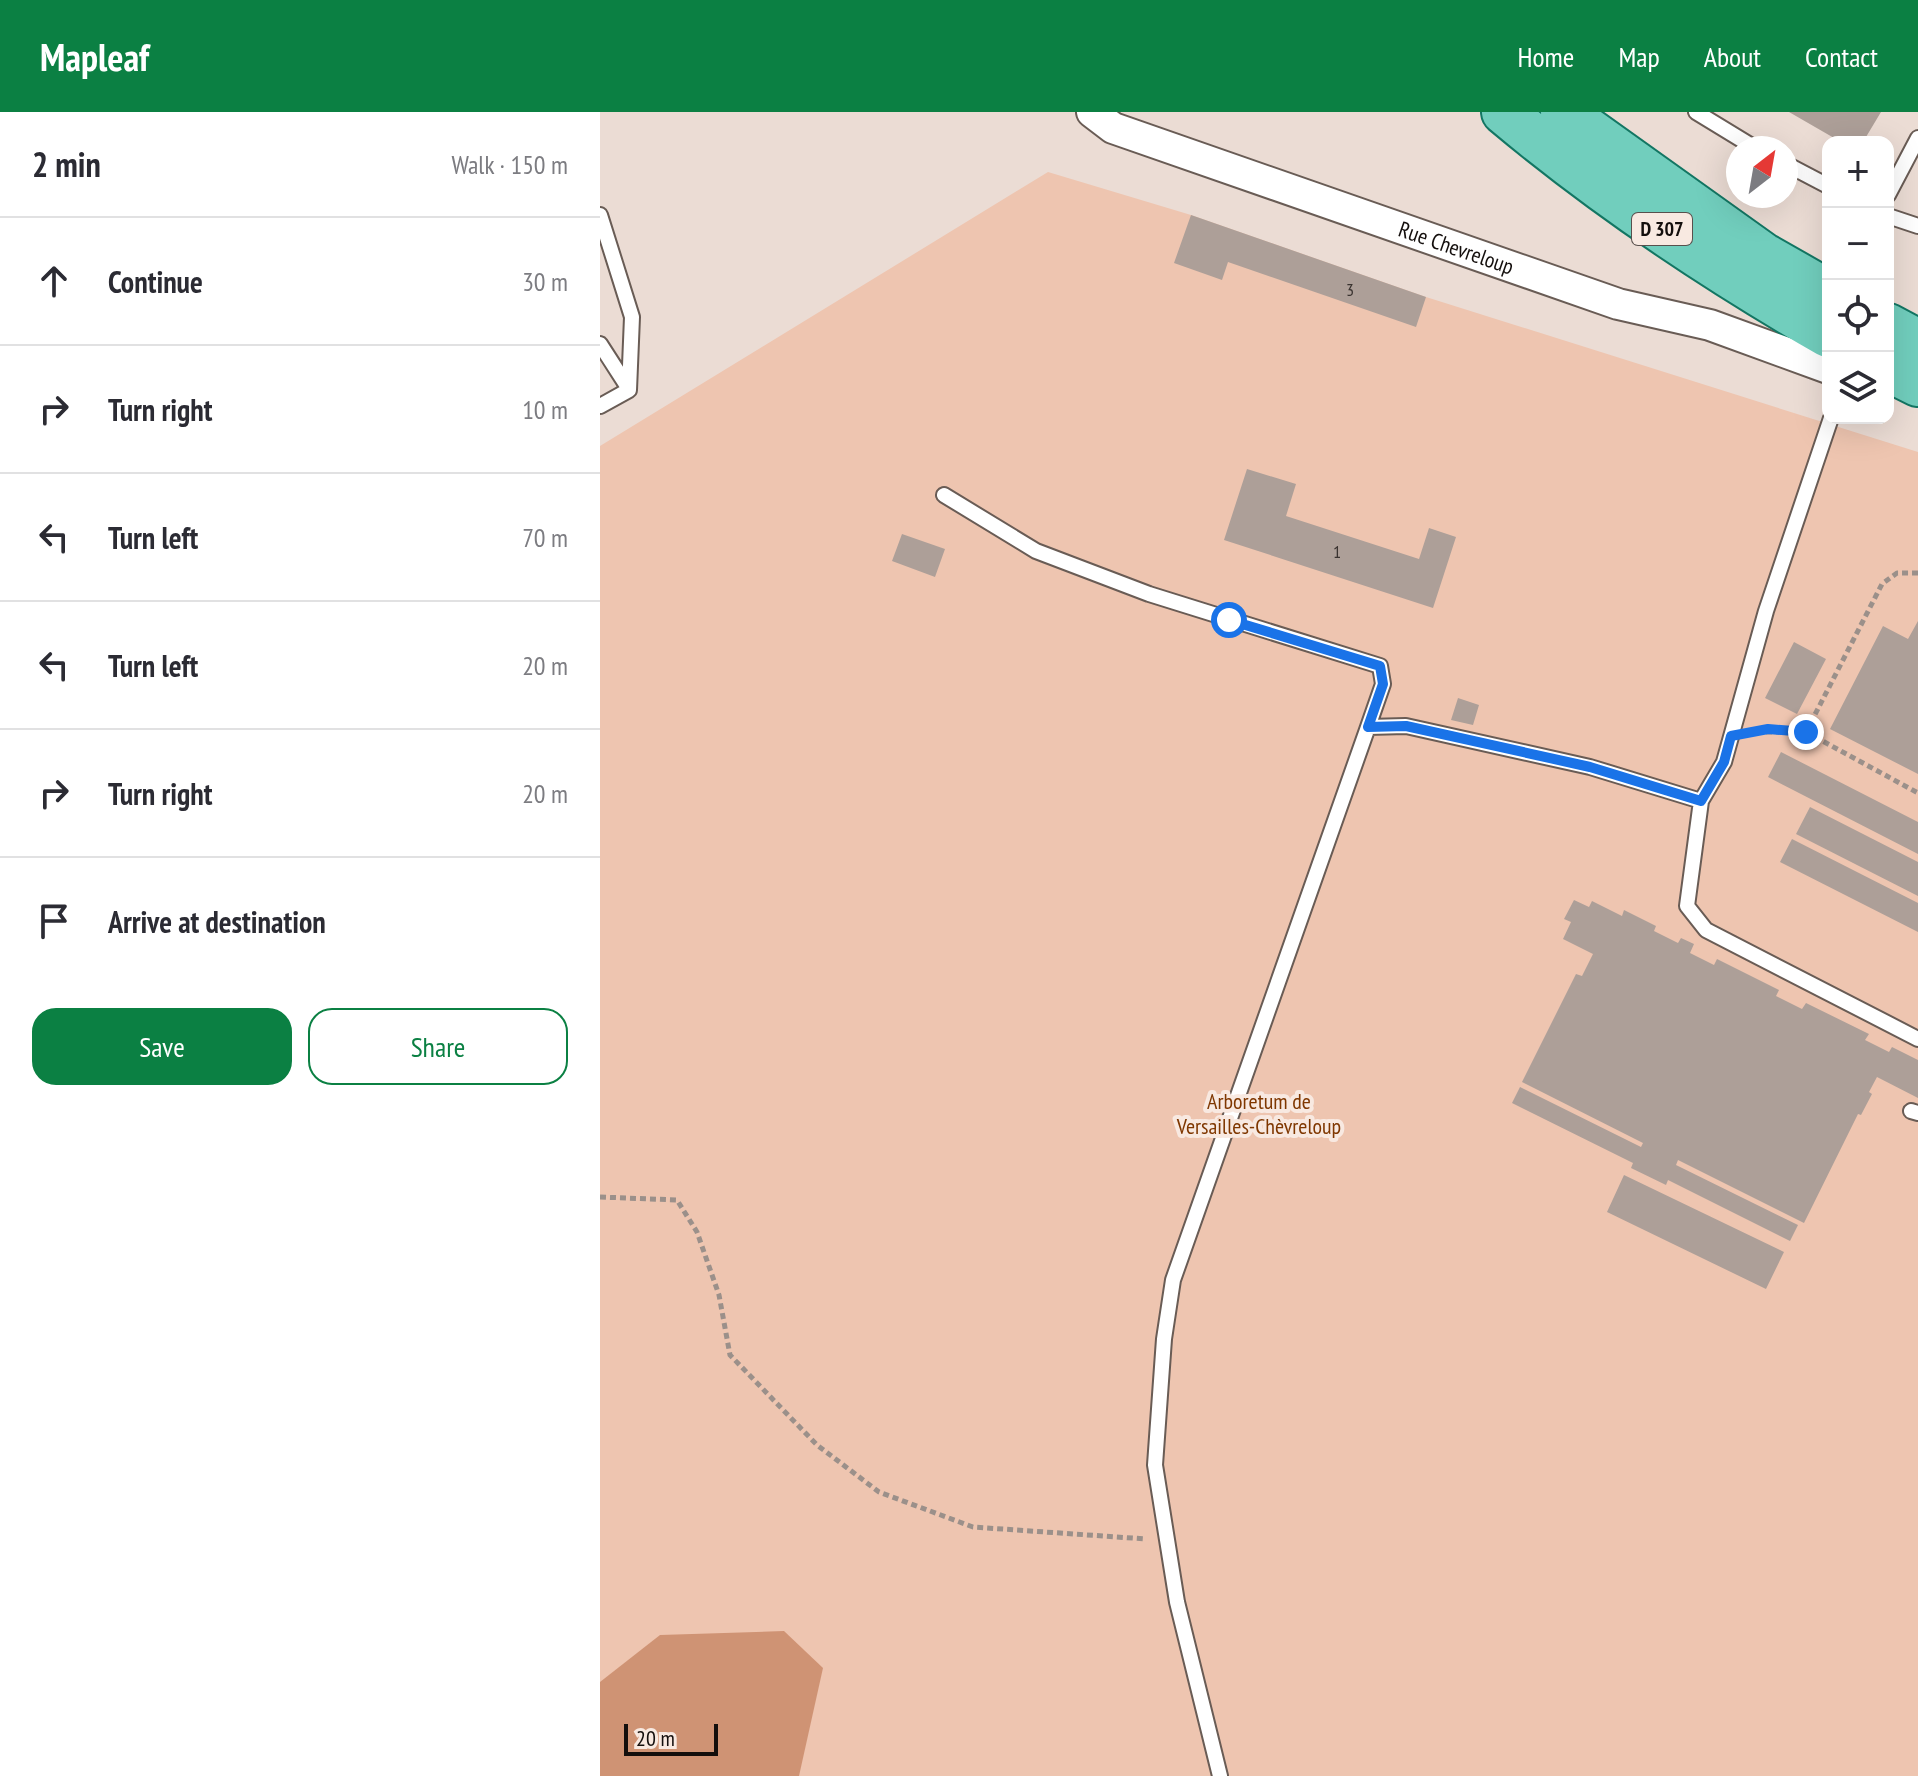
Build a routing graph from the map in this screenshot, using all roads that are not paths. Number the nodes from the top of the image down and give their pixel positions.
1 (1092, 112) edge
2 (1504, 112) edge
3 (1563, 112) edge
4 (1696, 112) edge
5 (1735, 136) edge
6 (1918, 138) edge
7 (1798, 170) edge
8 (1822, 183) edge
9 (1894, 184) edge
10 (600, 215) edge
11 (1894, 218) edge
12 (1918, 226) edge
13 (1822, 289) edge
14 (1822, 332) edge
15 (600, 344) edge
16 (1894, 346) edge
17 (1822, 366) edge
18 (1901, 369) edge
19 (629, 390) junction
20 (600, 406) edge
21 (1829, 424) edge
22 (944, 495) dead end
23 (1368, 727) junction
24 (1701, 801) junction
25 (1918, 1039) edge
26 (1220, 1776) edge

1 - 17 street, Rue Chevreloup
2 - 14 main road, D 307
3 - 13 main road, D 307
4 - 5 lane
6 - 9 lane
7 - 8 lane
10 - 19 lane
11 - 12 lane
15 - 19 lane
16 - 18 main road
19 - 20 lane
21 - 24 lane
22 - 23 lane
23 - 24 lane
23 - 26 lane
24 - 25 lane

